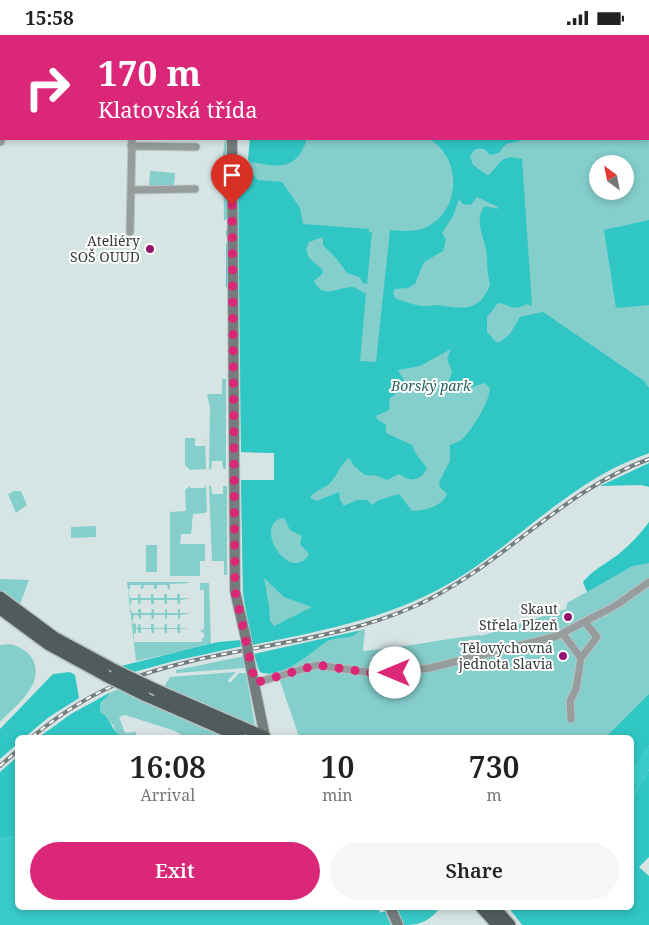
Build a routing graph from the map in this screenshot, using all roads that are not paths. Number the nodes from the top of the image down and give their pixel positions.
1 (0, 128) edge
2 (232, 140) edge
3 (0, 141) edge
4 (131, 142) edge
5 (196, 147) dead end
6 (195, 189) dead end
7 (131, 190) junction
8 (130, 232) dead end
9 (649, 582) edge
10 (0, 597) edge
11 (0, 609) edge
12 (585, 622) junction
13 (563, 634) junction
14 (581, 658) junction
15 (255, 683) junction
16 (571, 719) dead end
17 (235, 735) edge
18 (260, 735) edge
19 (262, 735) edge
20 (391, 910) edge
21 (484, 910) edge
22 (497, 910) edge
23 (398, 925) edge
24 (497, 925) edge
25 (510, 925) edge

1 - 3 street
2 - 15 main road, bridge
4 - 5 street
4 - 7 street
6 - 7 street
7 - 8 street
9 - 12 street
10 - 18 highway, bridge
11 - 17 highway, bridge
12 - 13 street
12 - 14 street
13 - 14 street
13 - 15 street
14 - 16 street
15 - 19 main road
20 - 23 main road
21 - 24 highway
22 - 25 highway

